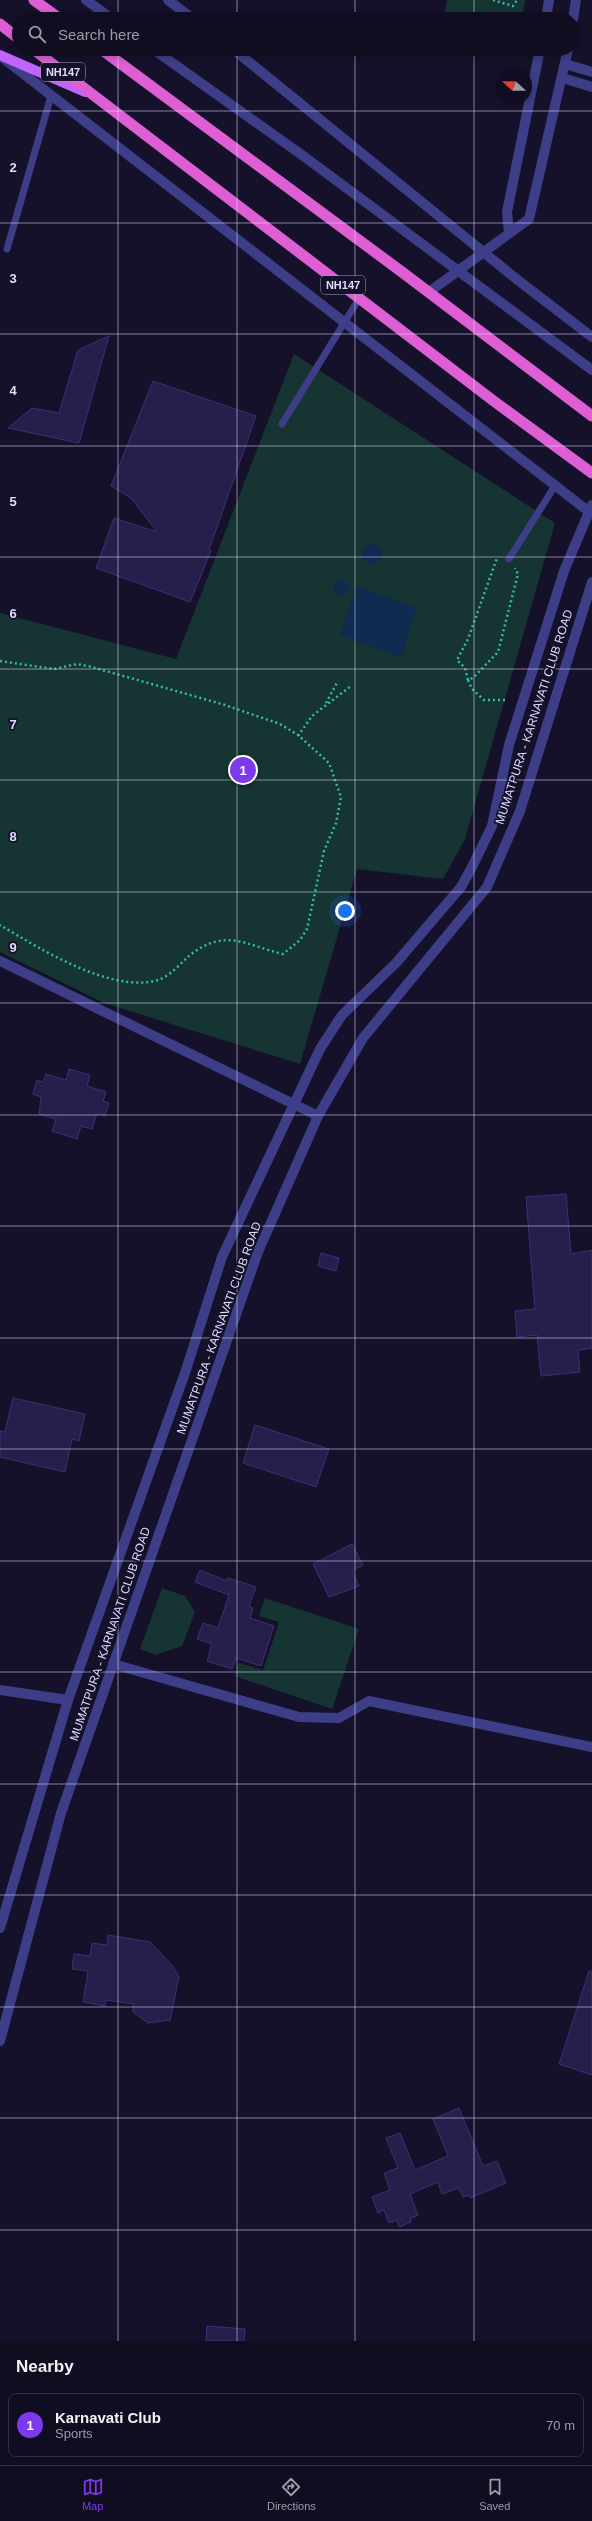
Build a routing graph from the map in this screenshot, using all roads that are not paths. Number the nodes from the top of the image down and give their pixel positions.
1 (34, 0) edge
2 (86, 0) edge
3 (168, 0) edge
4 (549, 0) edge
5 (576, 0) edge
6 (50, 12) edge
7 (102, 12) edge
8 (184, 12) edge
9 (547, 12) edge
10 (574, 12) edge
11 (0, 24) edge
12 (12, 33) edge
13 (0, 55) edge
14 (42, 56) edge
15 (109, 56) edge
16 (163, 56) edge
17 (242, 56) edge
18 (539, 56) edge
19 (567, 56) edge
20 (565, 64) junction
21 (592, 72) edge
22 (563, 78) junction
23 (592, 87) edge
24 (50, 96) junction
25 (94, 96) junction
26 (509, 233) junction
27 (7, 248) dead end
28 (483, 252) junction
29 (459, 271) junction
30 (429, 292) junction
31 (360, 297) junction
32 (344, 321) junction
33 (592, 337) edge
34 (592, 370) edge
35 (592, 416) edge
36 (282, 424) dead end
37 (592, 473) edge
38 (556, 484) junction
39 (591, 510) edge
40 (509, 559) road end
41 (592, 582) edge
42 (0, 961) edge
43 (293, 1105) junction
44 (318, 1116) junction
45 (113, 1664) junction
46 (0, 1690) edge
47 (68, 1700) junction
48 (592, 1747) edge
49 (0, 1928) edge
50 (0, 2041) edge

1 - 6 highway
2 - 7 street
3 - 8 street
4 - 9 street
5 - 10 street
11 - 12 highway
13 - 24 street
13 - 25 main road
14 - 25 highway, NH147
15 - 30 highway
16 - 29 street
17 - 28 street
18 - 26 street
19 - 20 street
20 - 21 street
20 - 22 street
22 - 23 street
22 - 26 street
24 - 27 lane
24 - 32 street
25 - 31 highway, NH147
26 - 28 street
28 - 29 street
28 - 33 street
29 - 30 street
29 - 34 street
30 - 35 highway
31 - 32 lane
31 - 37 highway, NH147
32 - 36 lane
32 - 38 street
38 - 39 street
38 - 40 lane
39 - 43 street, MUMATPURA - KARNAVATI CLUB ROAD
41 - 44 street, MUMATPURA - KARNAVATI CLUB ROAD
42 - 43 street
43 - 44 street
43 - 47 street, MUMATPURA - KARNAVATI CLUB ROAD
44 - 45 street, MUMATPURA - KARNAVATI CLUB ROAD
45 - 48 street
45 - 50 street, MUMATPURA - KARNAVATI CLUB ROAD
46 - 47 street
47 - 49 street, MUMATPURA - KARNAVATI CLUB ROAD

